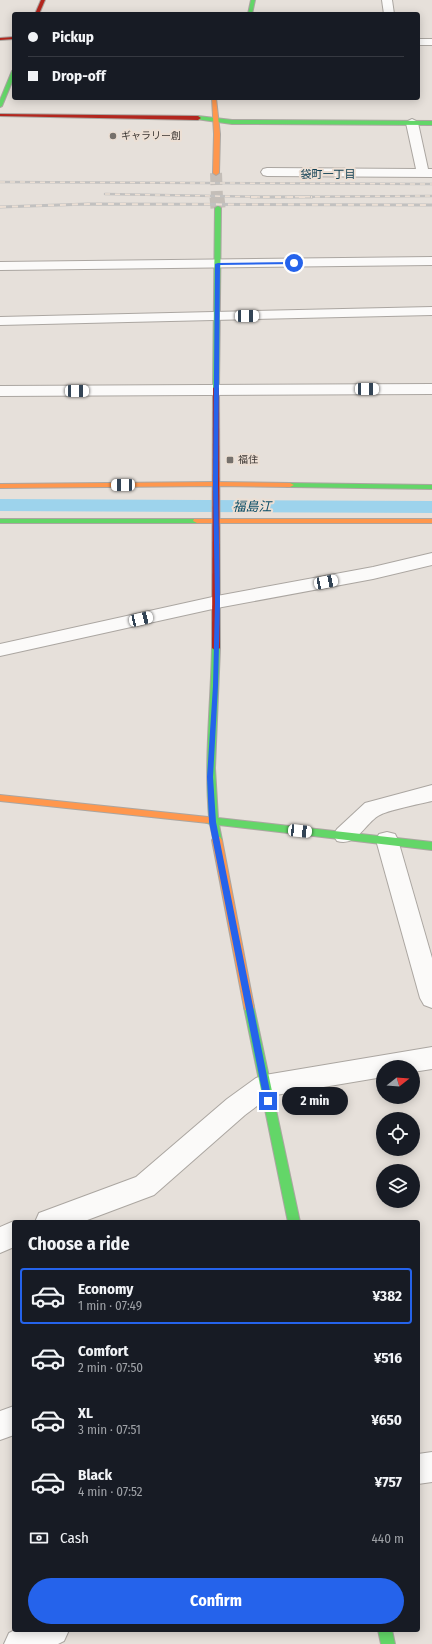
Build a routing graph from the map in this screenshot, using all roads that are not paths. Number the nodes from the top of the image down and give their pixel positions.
1 (43, 0) edge
2 (253, 0) edge
3 (386, 0) edge
4 (38, 12) edge
5 (250, 12) edge
6 (389, 12) edge
7 (0, 38) edge
8 (12, 38) edge
9 (420, 42) edge
10 (432, 42) edge
11 (12, 76) edge
12 (214, 100) edge
13 (0, 106) edge
14 (0, 115) edge
15 (215, 120) junction
16 (412, 123) junction
17 (432, 123) edge
18 (267, 172) dead end
19 (216, 173) tunnel mouth
20 (428, 173) edge
21 (218, 208) tunnel mouth
22 (432, 261) edge
23 (218, 264) junction
24 (0, 266) edge
25 (432, 311) edge
26 (216, 317) junction
27 (0, 321) edge
28 (432, 389) edge
29 (216, 390) junction
30 (0, 391) edge
31 (0, 486) edge
32 (432, 487) edge
33 (215, 488) junction
34 (215, 518) junction
35 (0, 521) edge
36 (432, 521) edge
37 (432, 559) edge
38 (217, 602) junction
39 (0, 650) edge
40 (432, 793) edge
41 (0, 798) edge
42 (213, 822) junction
43 (344, 835) junction
44 (387, 840) junction
45 (432, 846) edge
46 (432, 998) edge
47 (432, 1058) edge
48 (264, 1086) junction
49 (53, 1220) edge
50 (294, 1220) edge
51 (12, 1235) edge
52 (0, 1240) edge
53 (12, 1421) edge
54 (0, 1426) edge
55 (432, 1467) edge
56 (420, 1469) edge
57 (48, 1632) edge
58 (385, 1632) edge
59 (20, 1644) edge
60 (388, 1644) edge

1 - 4 street
2 - 5 street
3 - 6 street
7 - 8 street
9 - 10 street
11 - 13 street
12 - 15 street
14 - 15 street
15 - 16 street
15 - 19 street
16 - 17 street
16 - 20 street
18 - 20 street
21 - 23 street
22 - 23 street
23 - 24 street
23 - 26 street
25 - 26 street
26 - 27 street
26 - 29 street
28 - 29 street
29 - 30 street
29 - 33 street
31 - 33 street
32 - 33 street
33 - 34 street
34 - 35 street
34 - 36 street
34 - 38 street
37 - 38 street
38 - 39 street
38 - 42 street
40 - 43 street
41 - 42 street
42 - 43 street
42 - 48 street
43 - 44 street
44 - 45 street
44 - 46 street
47 - 48 street
48 - 49 street
48 - 50 street
51 - 52 street
53 - 54 street
55 - 56 street
57 - 59 street
58 - 60 street

